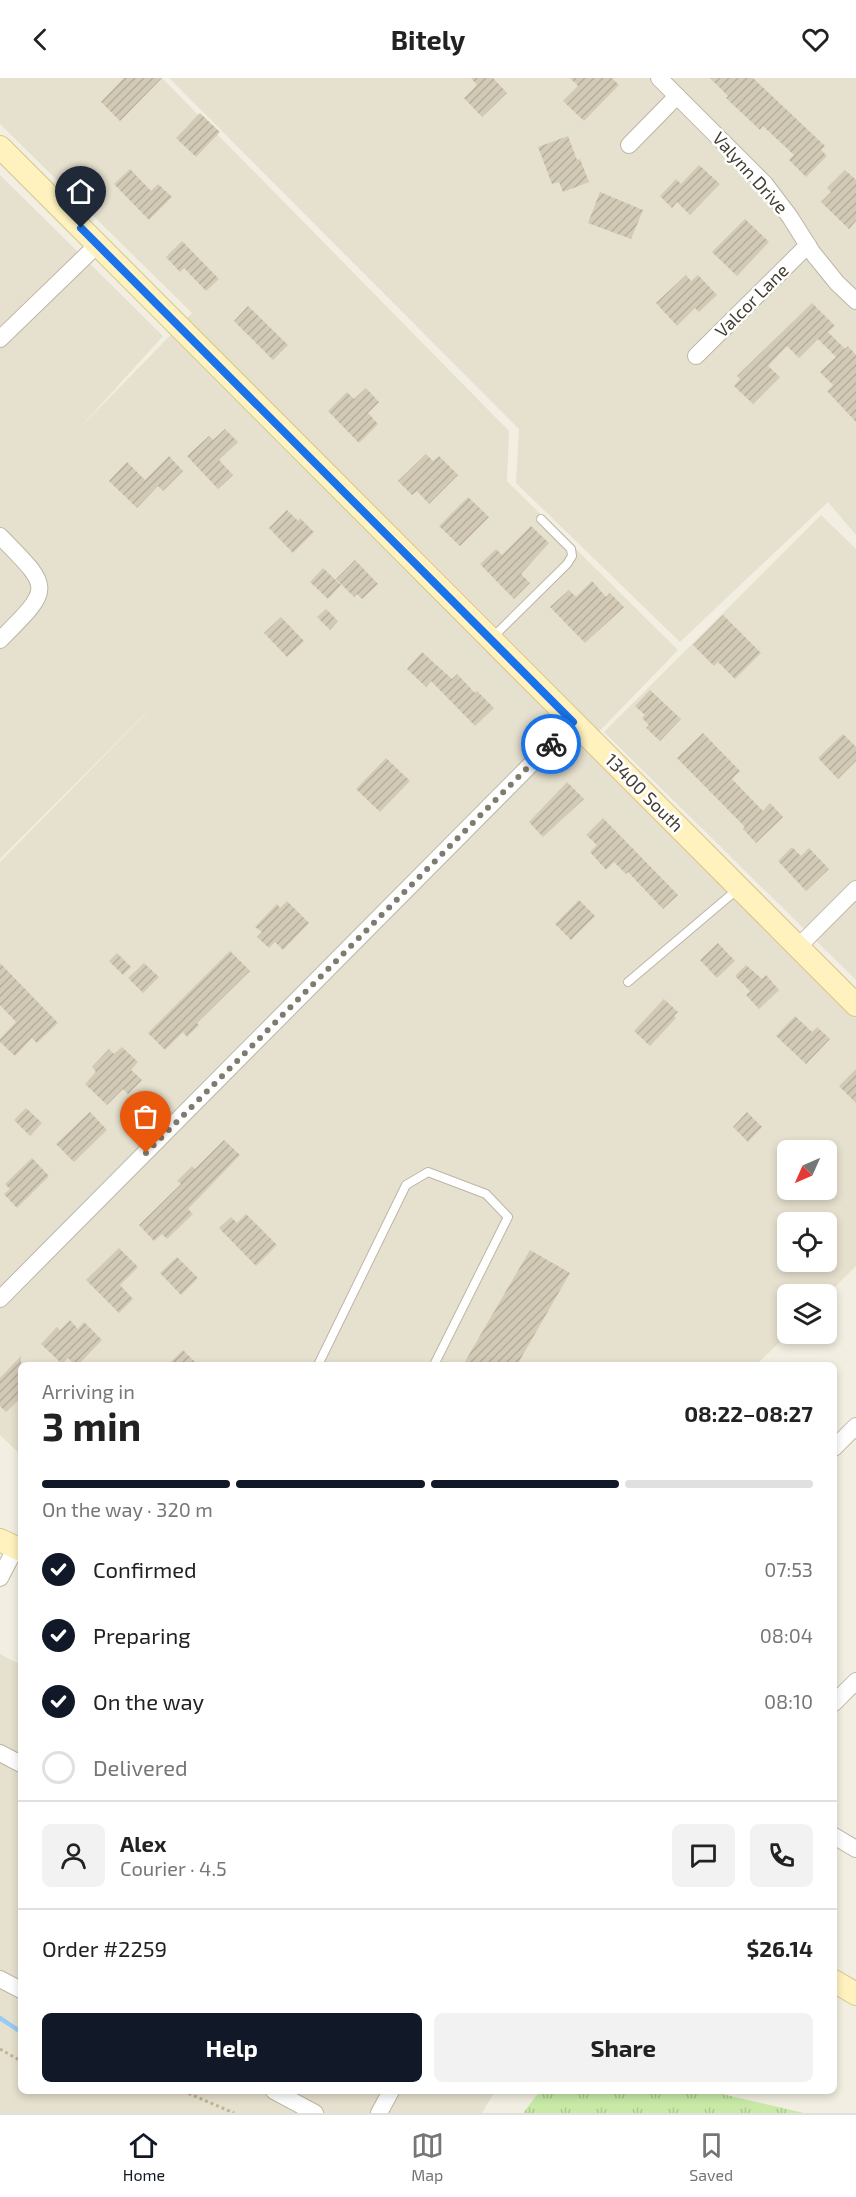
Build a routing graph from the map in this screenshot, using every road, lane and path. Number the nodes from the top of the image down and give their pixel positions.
1 (659, 78) edge
2 (677, 96) junction
3 (629, 145) dead end
4 (0, 147) edge
5 (97, 245) junction
6 (808, 245) junction
7 (856, 301) edge
8 (0, 339) edge
9 (696, 356) dead end
10 (541, 519) dead end
11 (0, 536) edge
12 (490, 639) junction
13 (0, 640) edge
14 (573, 722) junction
15 (740, 888) junction
16 (856, 889) edge
17 (798, 947) junction
18 (628, 982) dead end
19 (856, 1005) edge
20 (0, 1299) edge
21 (319, 1362) edge
22 (436, 1362) edge
23 (856, 1426) edge
24 (837, 1445) edge
25 (12, 1545) edge
26 (0, 1578) edge
27 (856, 1681) edge
28 (837, 1700) edge
29 (0, 1753) edge
30 (18, 1762) edge
31 (837, 1838) edge
32 (856, 1849) edge
33 (0, 1979) edge
34 (837, 1983) edge
35 (18, 1988) edge
36 (856, 1994) edge
37 (0, 2049) edge
38 (18, 2059) edge
39 (190, 2094) edge
40 (280, 2094) edge
41 (389, 2094) edge
42 (234, 2113) edge
43 (315, 2113) edge
44 (379, 2113) edge

1 - 2 street, Valynn Drive
2 - 3 street
2 - 6 street, Valynn Drive
4 - 5 street, 13400 South
5 - 8 street
5 - 12 street, 13400 South
6 - 7 street, Valynn Drive
6 - 9 street, Valcor Lane
10 - 12 lane
11 - 13 street
12 - 14 street, 13400 South
14 - 15 street, 13400 South
14 - 20 street
15 - 17 street, 13400 South
15 - 18 lane
16 - 17 street
17 - 19 street, 13400 South
21 - 22 lane
23 - 24 street
25 - 26 street
27 - 28 street
29 - 30 street
31 - 32 street
33 - 35 street
34 - 36 street
37 - 38 path
39 - 42 path
40 - 43 street
41 - 44 street

